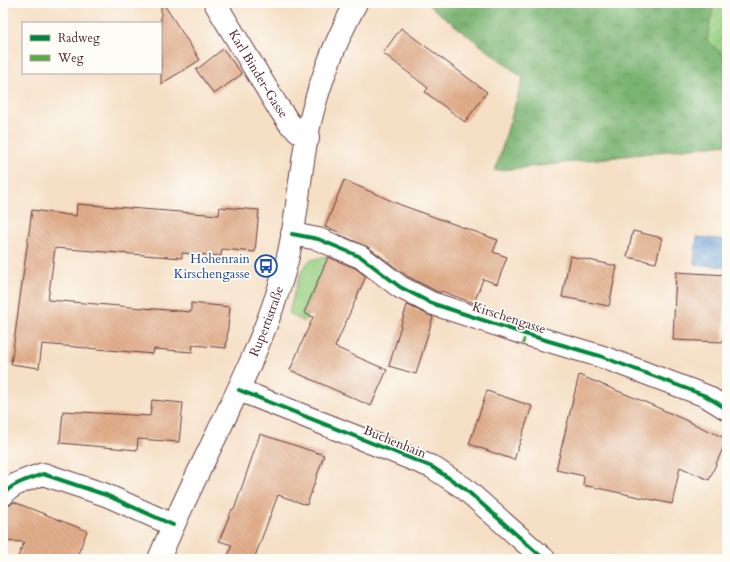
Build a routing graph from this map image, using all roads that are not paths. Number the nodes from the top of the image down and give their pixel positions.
1 (215, 3) edge
2 (356, 3) edge
3 (308, 139) junction
4 (292, 234) junction
5 (239, 390) junction
6 (727, 409) edge
7 (3, 495) edge
8 (173, 525) junction
9 (159, 559) edge
10 (544, 559) edge

1 - 3 street, Karl Binder-Gasse
2 - 3 street, Rupertistraße
3 - 4 street, Rupertistraße
4 - 5 street, Rupertistraße
4 - 6 street, Kirschengasse
5 - 8 street, Rupertistraße
5 - 10 street, Buchenhain
7 - 8 street
8 - 9 street, Rupertistraße

